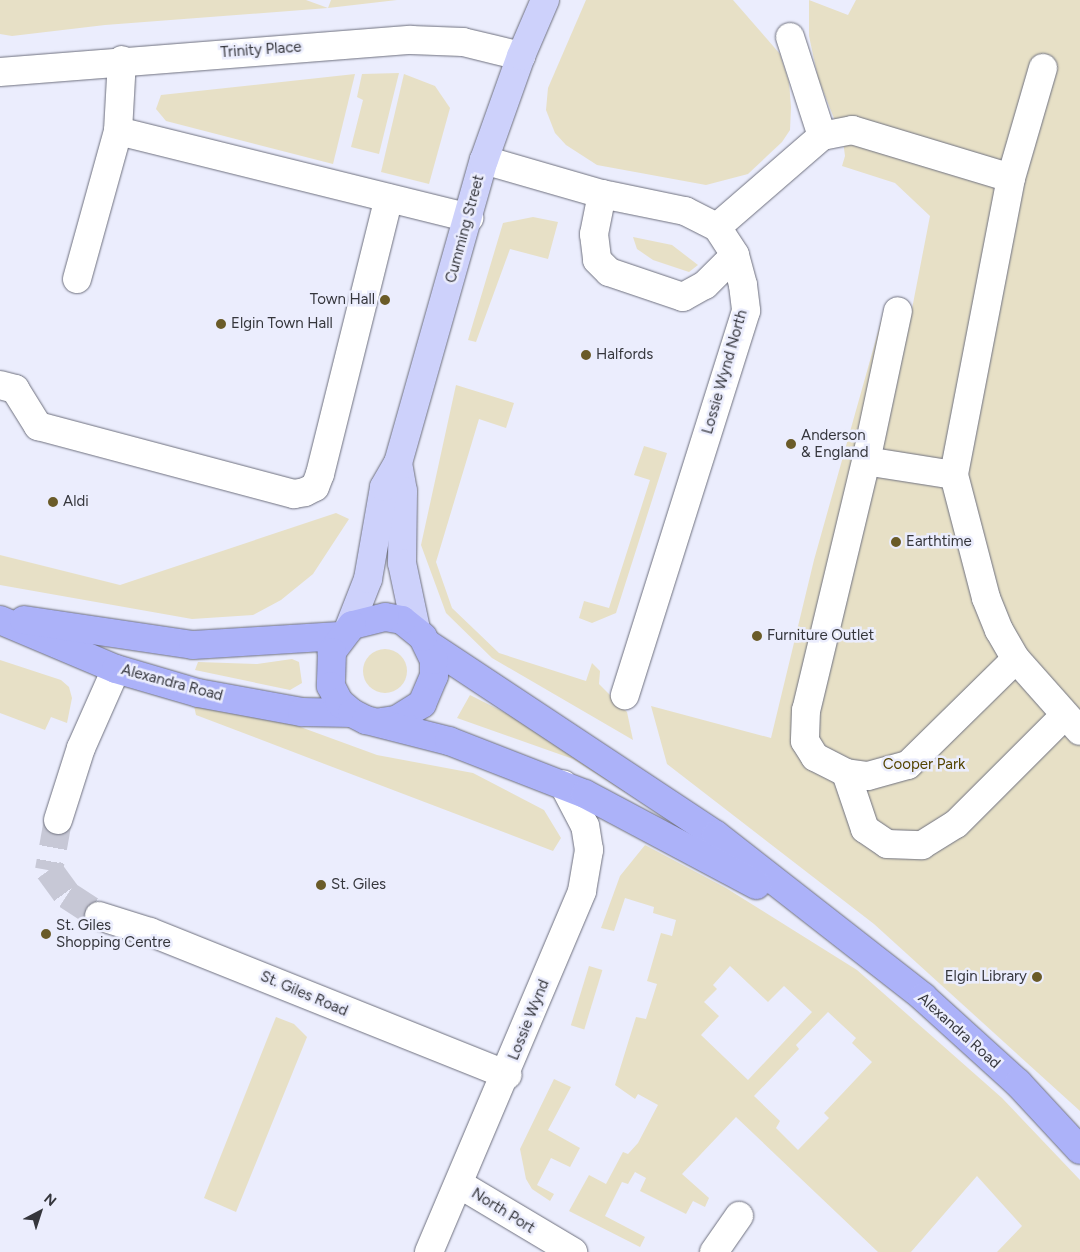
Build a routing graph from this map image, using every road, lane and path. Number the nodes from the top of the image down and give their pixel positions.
1 (546, 0) edge
2 (790, 37) dead end
3 (521, 56) junction
4 (122, 60) junction
5 (1043, 68) dead end
6 (0, 72) edge
7 (118, 131) junction
8 (822, 136) junction
9 (484, 160) junction
10 (1011, 178) junction
11 (602, 194) junction
12 (389, 198) junction
13 (469, 218) junction
14 (716, 227) junction
15 (734, 255) junction
16 (77, 279) dead end
17 (898, 312) dead end
18 (0, 385) edge
19 (866, 461) junction
20 (398, 462) junction
21 (954, 475) junction
22 (0, 619) edge
23 (344, 633) junction
24 (422, 637) junction
25 (1016, 659) junction
26 (116, 669) junction
27 (625, 695) dead end
28 (352, 713) junction
29 (381, 722) junction
30 (1072, 723) edge
31 (846, 773) junction
32 (563, 784) junction
33 (58, 820) tunnel mouth
34 (99, 916) tunnel mouth
35 (827, 925) junction
36 (507, 1075) junction
37 (1080, 1150) edge
38 (459, 1184) junction
39 (739, 1216) dead end
40 (429, 1252) edge
41 (573, 1252) edge
42 (714, 1252) edge

1 - 3 main road, Cumming Street
2 - 8 street
3 - 4 street, Trinity Place
3 - 9 main road, Cumming Street
4 - 6 street, Trinity Place
4 - 7 street
5 - 10 street
7 - 12 street
7 - 16 street
8 - 10 street
8 - 14 street
9 - 11 street, Lossie Wynd North
9 - 13 main road, Cumming Street
10 - 21 street
11 - 14 street, Lossie Wynd North
11 - 15 street
12 - 13 street
12 - 18 street
13 - 20 main road, Cumming Street
14 - 15 street, Lossie Wynd North
15 - 27 street, Lossie Wynd North
17 - 19 street
19 - 21 street
19 - 31 street
20 - 23 main road, Cumming Street
20 - 24 main road, Cumming Street
21 - 25 street
22 - 23 highway, Alexandra Road
22 - 26 highway, Alexandra Road
23 - 24 highway
23 - 28 highway
24 - 29 highway
24 - 35 highway
25 - 30 street
25 - 31 street
26 - 28 highway, Alexandra Road
26 - 33 street
28 - 29 highway
29 - 32 highway
30 - 31 street
32 - 35 highway
32 - 36 street, Lossie Wynd
34 - 36 street, St. Giles Road
35 - 37 highway, Alexandra Road
36 - 38 street, Lossie Wynd
38 - 40 street, Lossie Wynd
38 - 41 street, North Port
39 - 42 street

